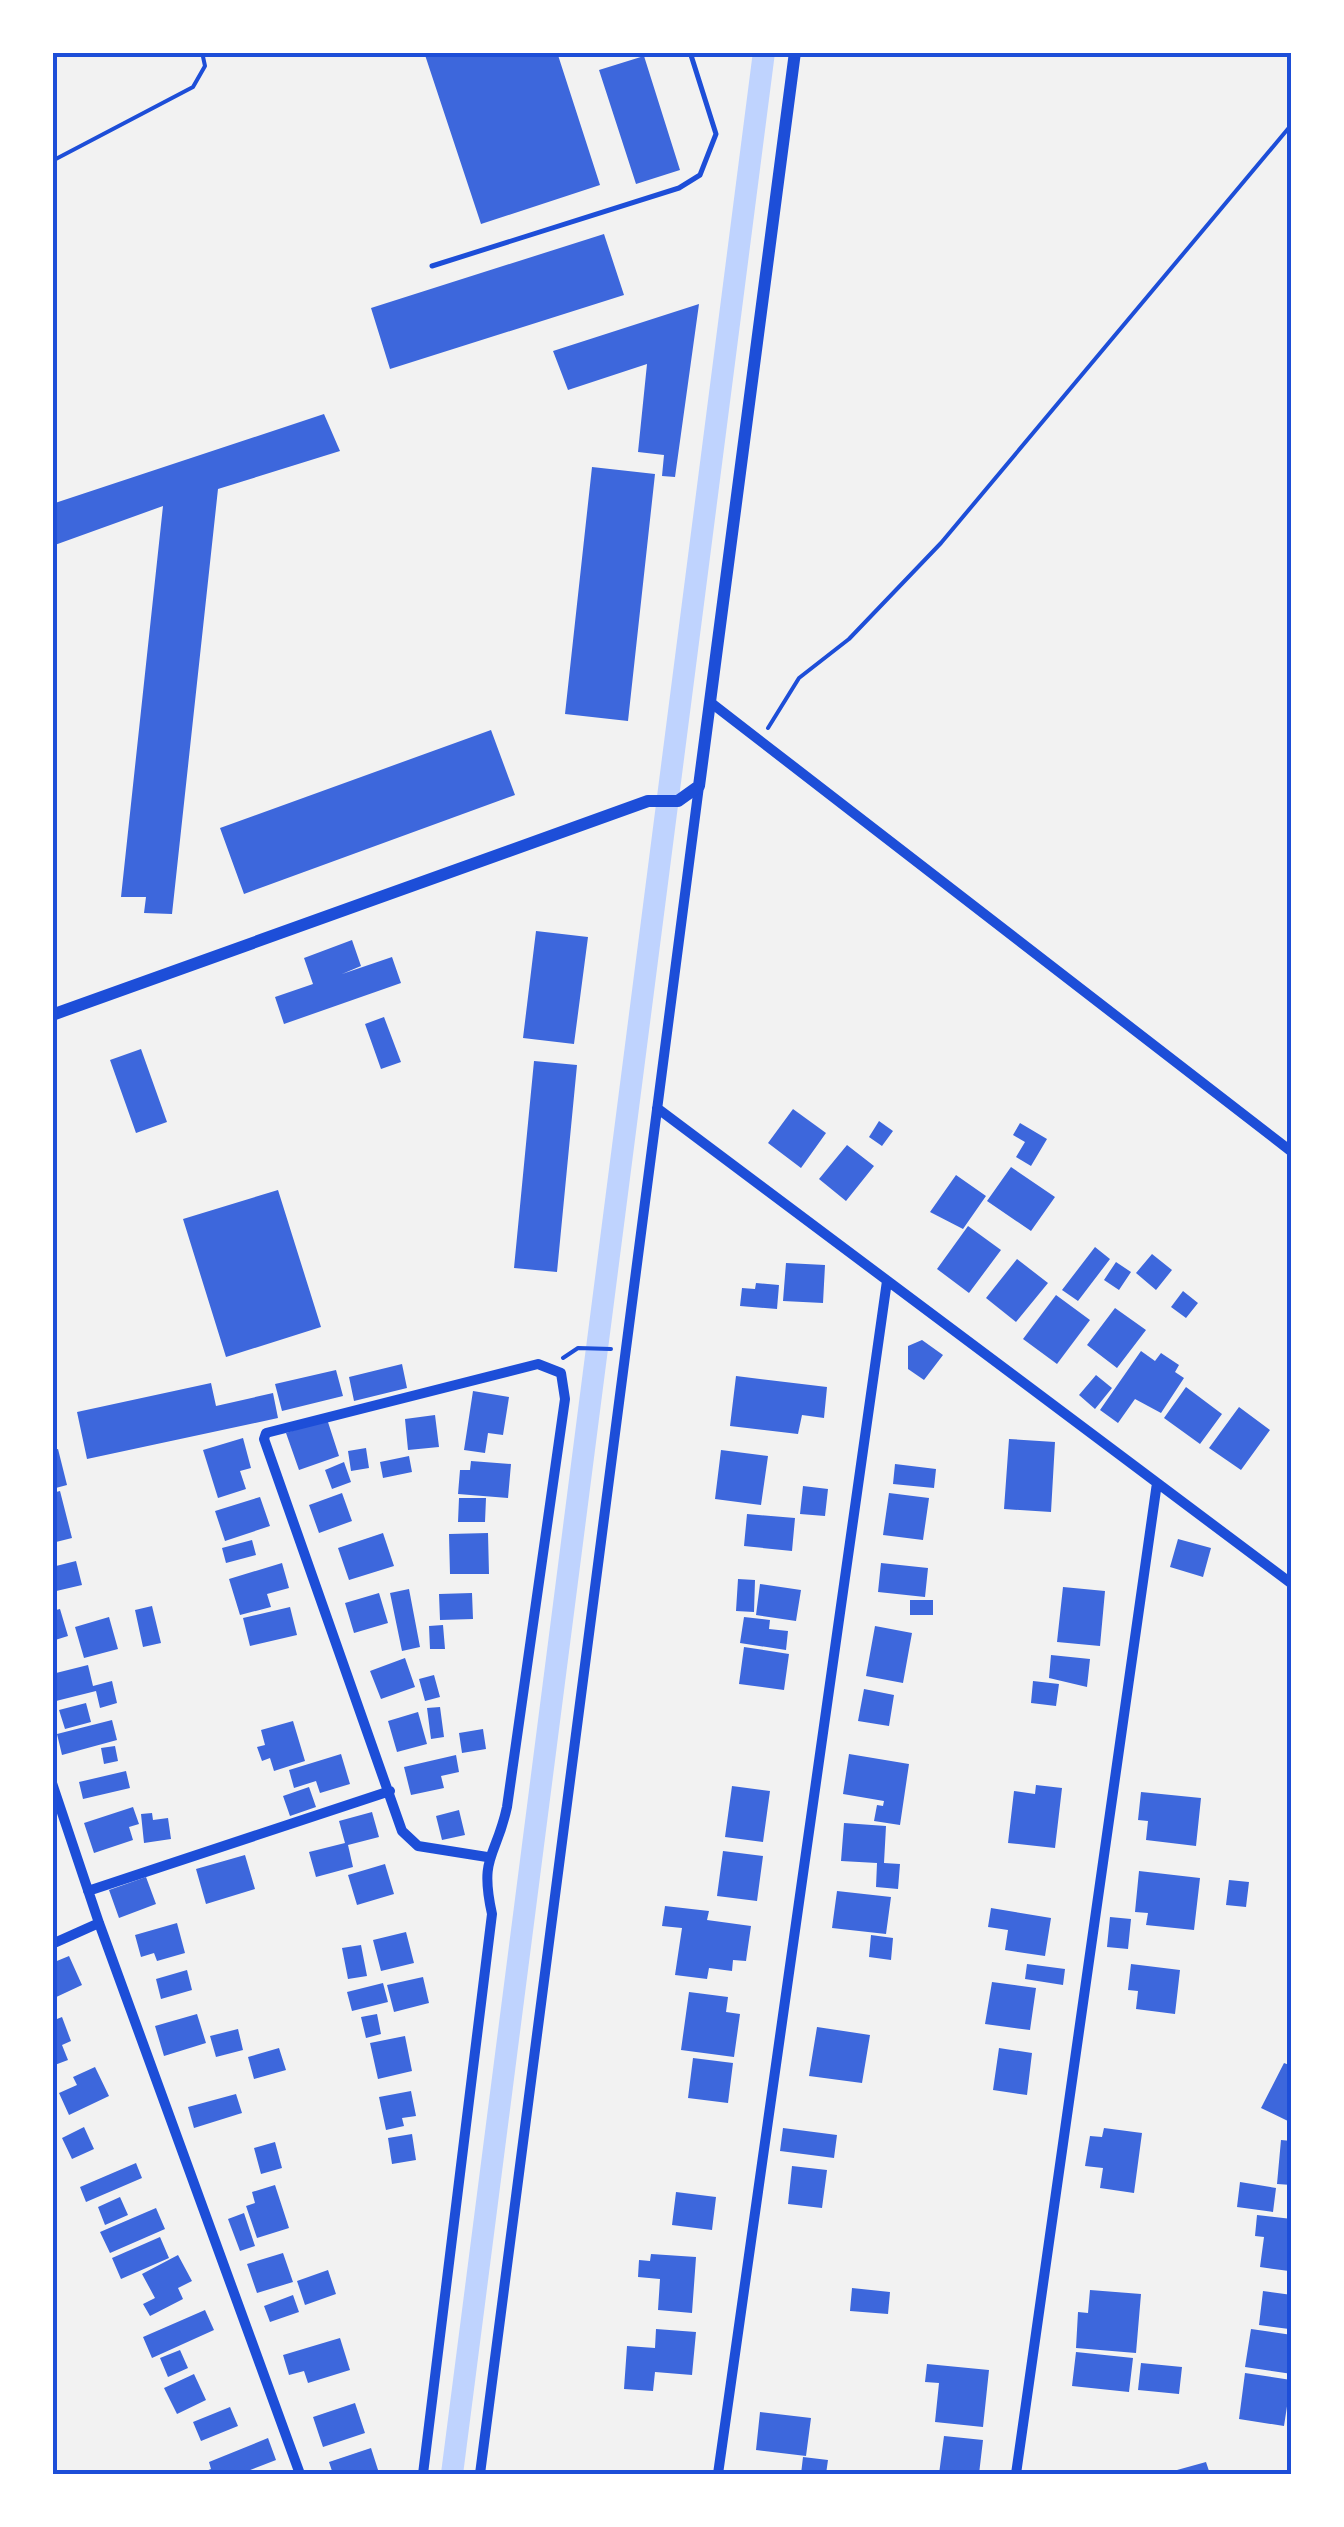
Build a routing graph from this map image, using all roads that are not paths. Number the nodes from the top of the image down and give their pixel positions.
1 (690, 52) edge
2 (795, 52) edge
3 (432, 266) dead end
4 (710, 702) junction
5 (699, 786) junction
6 (52, 1015) edge
7 (657, 1108) junction
8 (1292, 1152) edge
9 (888, 1281) junction
10 (1157, 1483) junction
11 (1292, 1584) edge
12 (52, 1783) edge
13 (390, 1791) junction
14 (487, 1857) junction
15 (88, 1890) junction
16 (99, 1923) junction
17 (52, 1944) edge
18 (300, 2474) edge
19 (422, 2474) edge
20 (480, 2474) edge
21 (718, 2474) edge
22 (1016, 2474) edge

1 - 3 lane
2 - 4 street
4 - 5 street
4 - 8 street
5 - 6 street
5 - 7 street
7 - 9 street
7 - 20 street
9 - 10 street
9 - 21 street
10 - 11 street
10 - 22 street
12 - 15 street
13 - 14 street
13 - 14 street
13 - 15 street
14 - 19 street
15 - 16 street
16 - 17 street
16 - 18 street

